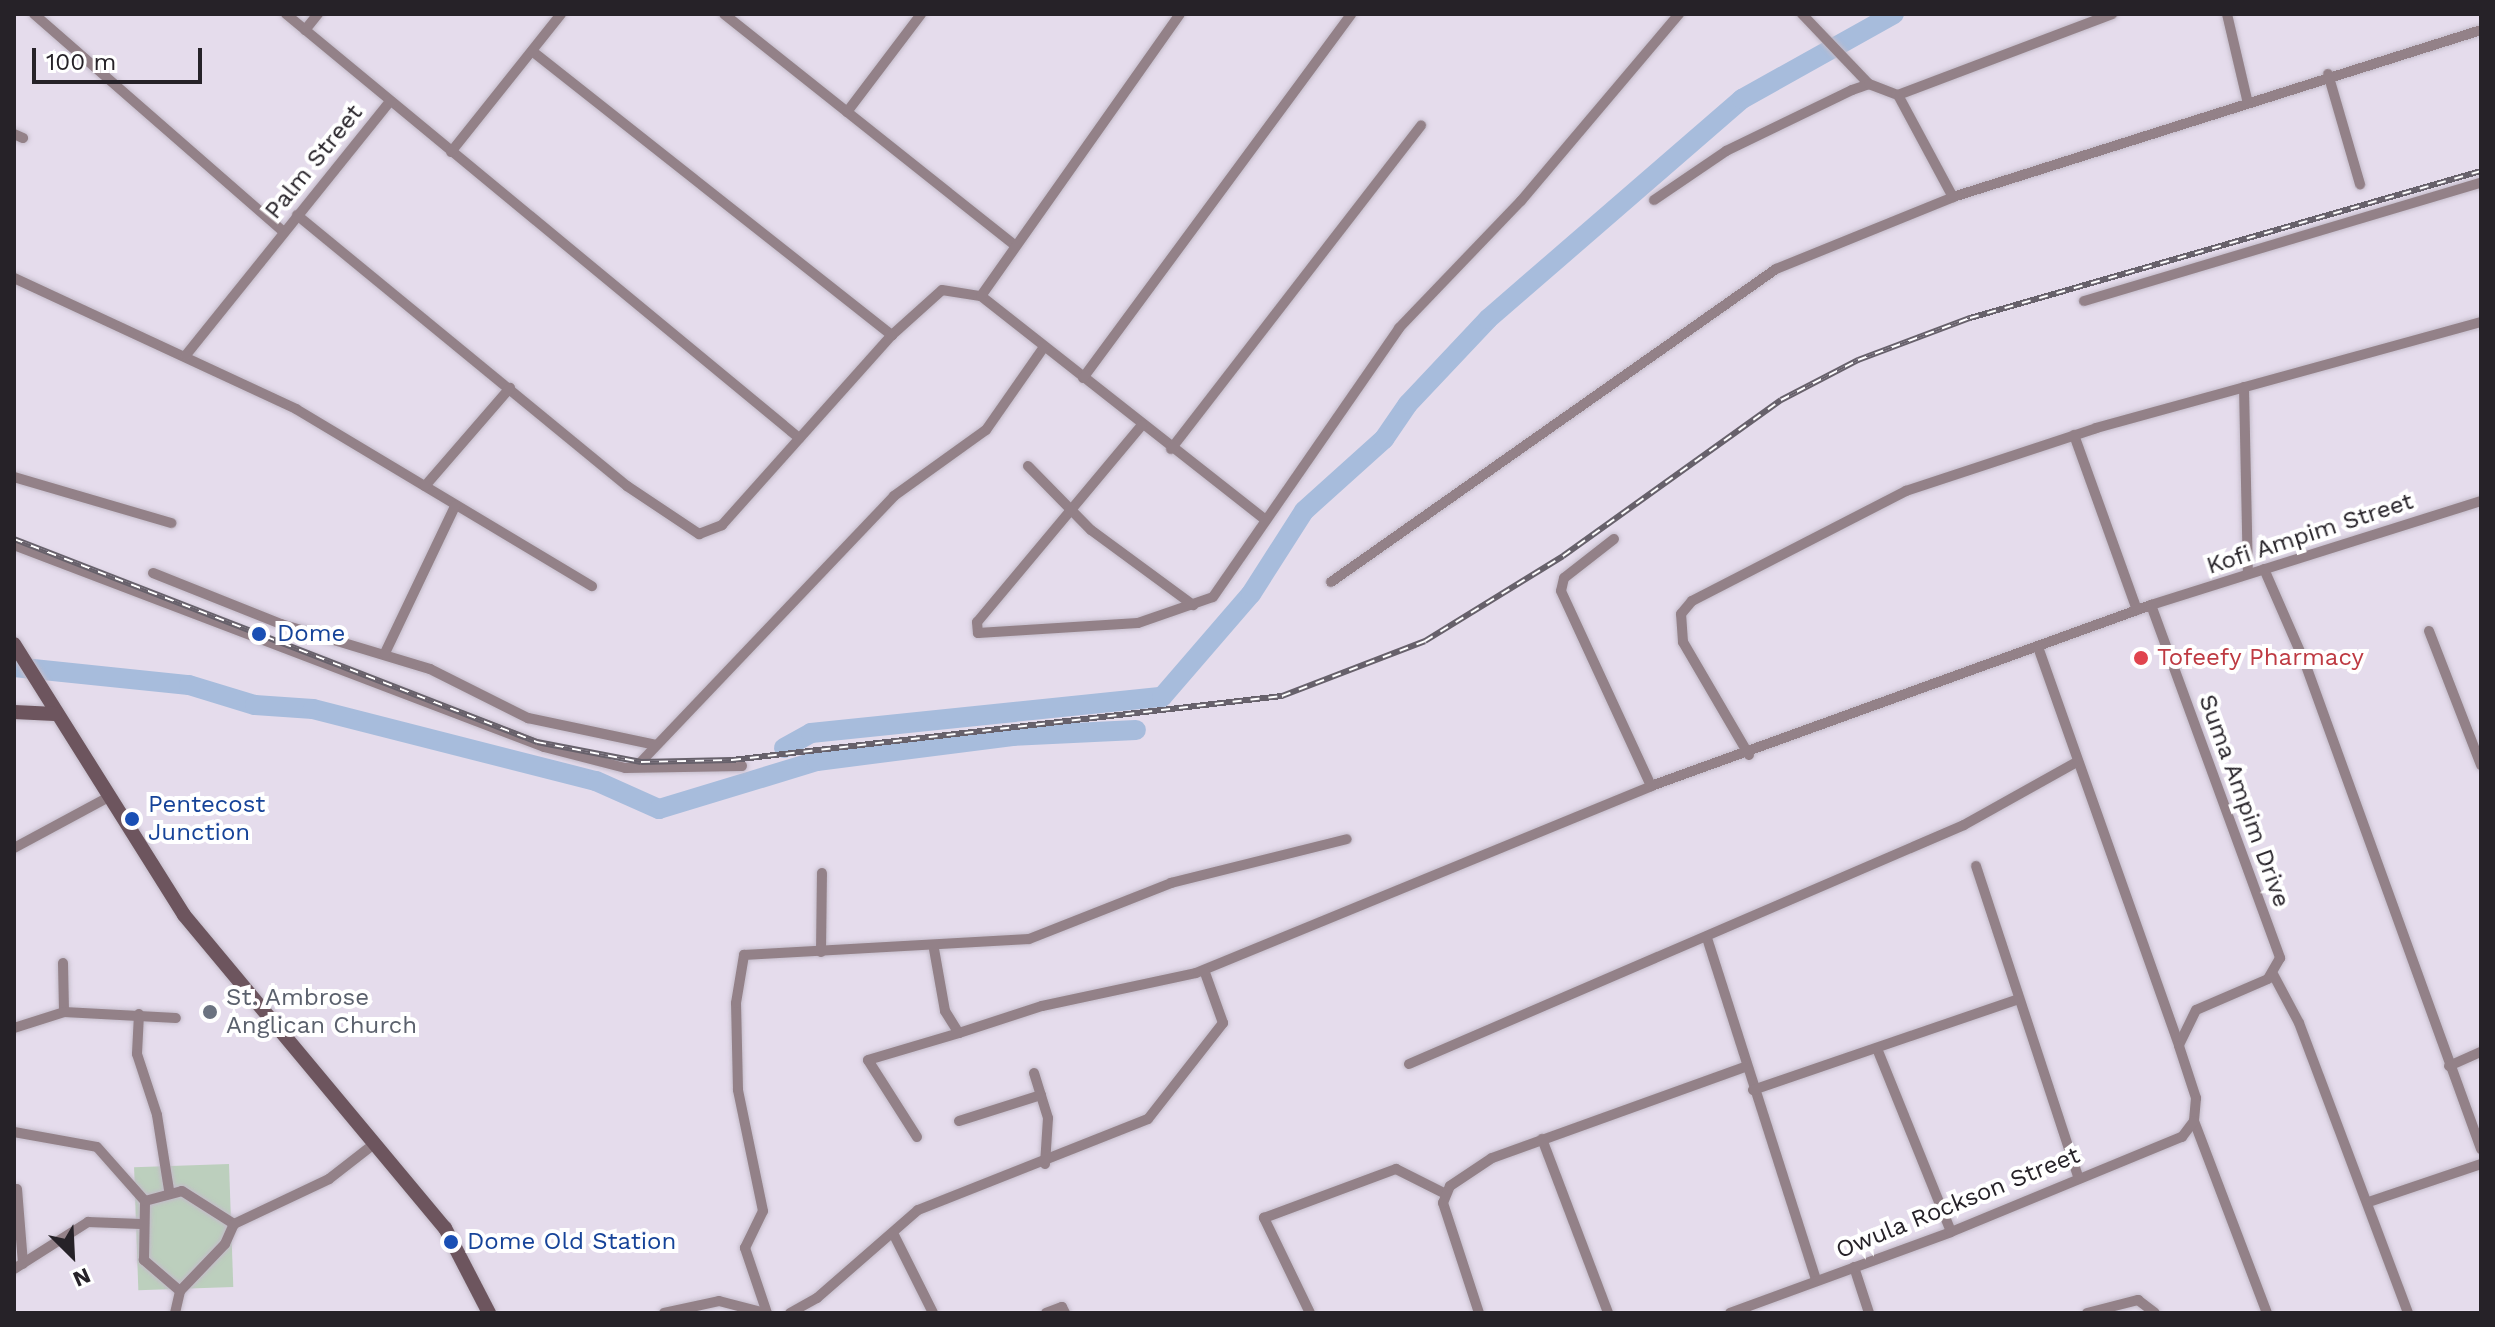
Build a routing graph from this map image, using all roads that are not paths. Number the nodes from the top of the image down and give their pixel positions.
1 (34, 14) edge
2 (286, 14) edge
3 (318, 14) edge
4 (561, 14) edge
5 (724, 14) edge
6 (921, 14) edge
7 (1351, 14) edge
8 (1679, 14) edge
9 (1802, 14) edge
10 (2112, 14) edge
11 (2227, 14) edge
12 (1177, 15) edge
13 (305, 30) junction
14 (2481, 30) edge
15 (532, 51) junction
16 (2328, 74) junction
17 (1869, 84) junction
18 (1898, 95) junction
19 (2247, 99) junction
20 (390, 101) junction
21 (847, 112) junction
22 (1421, 125) dead end
23 (451, 152) junction
24 (2481, 183) edge
25 (2360, 184) dead end
26 (1953, 197) junction
27 (1654, 200) dead end
28 (297, 215) junction
29 (283, 231) junction
30 (1014, 245) junction
31 (14, 278) edge
32 (981, 296) junction
33 (2084, 301) dead end
34 (2481, 322) edge
35 (892, 335) junction
36 (1044, 347) junction
37 (186, 355) junction
38 (1083, 378) junction
39 (2244, 387) junction
40 (510, 388) junction
41 (1142, 425) junction
42 (2074, 435) junction
43 (799, 438) junction
44 (1171, 449) junction
45 (1028, 466) dead end
46 (14, 477) edge
47 (425, 486) junction
48 (2481, 501) edge
49 (455, 506) junction
50 (1070, 511) junction
51 (1263, 518) junction
52 (171, 523) dead end
53 (1614, 539) dead end
54 (14, 545) edge
55 (2264, 569) junction
56 (153, 573) dead end
57 (2248, 574) junction
58 (1331, 582) dead end
59 (592, 586) dead end
60 (1193, 605) junction
61 (2151, 605) junction
62 (2137, 610) junction
63 (2429, 631) dead end
64 (14, 644) edge
65 (2038, 647) junction
66 (385, 653) junction
67 (14, 712) edge
68 (55, 714) junction
69 (656, 745) junction
70 (1749, 755) junction
71 (2075, 763) junction
72 (638, 765) junction
73 (2481, 765) edge
74 (742, 766) dead end
75 (1651, 786) junction
76 (107, 798) junction
77 (1347, 839) dead end
78 (14, 848) edge
79 (1976, 866) dead end
80 (822, 873) dead end
81 (1707, 938) junction
82 (934, 949) junction
83 (821, 952) junction
84 (63, 963) dead end
85 (1204, 970) junction
86 (2276, 971) junction
87 (2016, 1000) junction
88 (64, 1012) junction
89 (139, 1014) junction
90 (176, 1018) dead end
91 (14, 1028) edge
92 (959, 1033) junction
93 (2179, 1046) junction
94 (1878, 1051) junction
95 (2481, 1052) edge
96 (1409, 1064) dead end
97 (1747, 1066) junction
98 (2449, 1066) junction
99 (1034, 1073) dead end
100 (1753, 1090) junction
101 (1041, 1095) junction
102 (959, 1121) dead end
103 (2194, 1121) junction
104 (14, 1132) edge
105 (917, 1137) dead end
106 (1542, 1139) junction
107 (374, 1144) junction
108 (2481, 1149) edge
109 (1045, 1164) junction
110 (2481, 1164) edge
111 (2078, 1176) junction
112 (17, 1189) dead end
113 (169, 1190) junction
114 (1444, 1193) junction
115 (145, 1201) junction
116 (2369, 1202) junction
117 (141, 1224) junction
118 (234, 1224) junction
119 (1951, 1232) junction
120 (893, 1233) junction
121 (19, 1267) edge
122 (1854, 1267) junction
123 (1816, 1280) junction
124 (180, 1291) junction
125 (175, 1313) edge
126 (489, 1313) edge
127 (664, 1313) edge
128 (766, 1313) edge
129 (790, 1313) edge
130 (933, 1313) edge
131 (1046, 1313) edge
132 (1065, 1313) edge
133 (1310, 1313) edge
134 (1479, 1313) edge
135 (1608, 1313) edge
136 (1730, 1313) edge
137 (1869, 1313) edge
138 (2087, 1313) edge
139 (2155, 1313) edge
140 (2267, 1313) edge
141 (2408, 1313) edge

1 - 29 street
2 - 13 street, Palm Street
3 - 13 street
4 - 15 street
5 - 21 street
6 - 21 street
7 - 38 street
8 - 51 street
9 - 17 street
10 - 18 street
11 - 19 street
12 - 30 street
13 - 20 street, Palm Street
14 - 16 street
15 - 23 street
15 - 35 street
16 - 19 street
16 - 25 street
17 - 18 street
17 - 27 street
18 - 26 street
19 - 26 street
20 - 23 street
20 - 28 street, Palm Street
21 - 30 street
22 - 44 street
23 - 43 street
24 - 33 street
26 - 58 street
28 - 29 street, Palm Street
28 - 40 street
29 - 37 street, Palm Street
30 - 32 street
31 - 37 street
32 - 35 street
32 - 36 street
34 - 39 street
35 - 43 street
36 - 38 street
36 - 69 street
37 - 47 street
38 - 41 street
39 - 42 street
39 - 57 street
40 - 43 street
40 - 47 street
41 - 44 street
41 - 50 street
42 - 62 street
42 - 70 street
44 - 51 street
45 - 50 street
46 - 52 street
47 - 49 street
48 - 55 street, Kofi Ampim Street
49 - 59 street
49 - 66 street
50 - 60 street
50 - 60 street
51 - 60 street
53 - 75 street
54 - 72 street
55 - 57 street, Kofi Ampim Street
55 - 98 street
56 - 66 street
57 - 61 street, Kofi Ampim Street
61 - 62 street, Kofi Ampim Street
61 - 86 street, Suma Ampim Drive
62 - 65 street, Kofi Ampim Street
63 - 73 street
64 - 68 main road
65 - 70 street, Kofi Ampim Street
65 - 71 street
66 - 69 street
67 - 68 main road
68 - 76 main road
69 - 72 street
70 - 75 street, Kofi Ampim Street
71 - 81 street
71 - 93 street
72 - 74 street
75 - 85 street, Kofi Ampim Street
76 - 78 street
76 - 107 main road
77 - 82 street
79 - 87 street
80 - 83 street
81 - 96 street
81 - 97 street
82 - 83 street
82 - 92 street
83 - 128 street
84 - 88 street
85 - 92 street, Kofi Ampim Street
85 - 109 street
86 - 93 street
86 - 116 street, Suma Ampim Drive
87 - 94 street
87 - 111 street
88 - 89 street
88 - 91 street
89 - 90 street
89 - 113 street
92 - 105 street, Kofi Ampim Street
93 - 103 street
94 - 100 street
94 - 119 street
95 - 98 street
97 - 100 street
97 - 106 street
98 - 108 street
99 - 101 street
100 - 123 street
101 - 102 street
101 - 109 street
103 - 111 street, Owula Rockson Street
103 - 140 street
104 - 115 street
106 - 114 street
106 - 135 street
107 - 118 street
107 - 126 main road
109 - 120 street
110 - 116 street
111 - 119 street, Owula Rockson Street
112 - 121 street
113 - 115 street
113 - 118 street
114 - 133 street
114 - 134 street
115 - 117 street
116 - 141 street, Suma Ampim Drive
117 - 121 street
117 - 124 street
118 - 124 street
119 - 122 street, Owula Rockson Street
120 - 129 street
120 - 130 street
122 - 123 street, Owula Rockson Street
122 - 137 street
123 - 136 street, Owula Rockson Street
124 - 125 street
127 - 128 street
131 - 132 street
138 - 139 street

